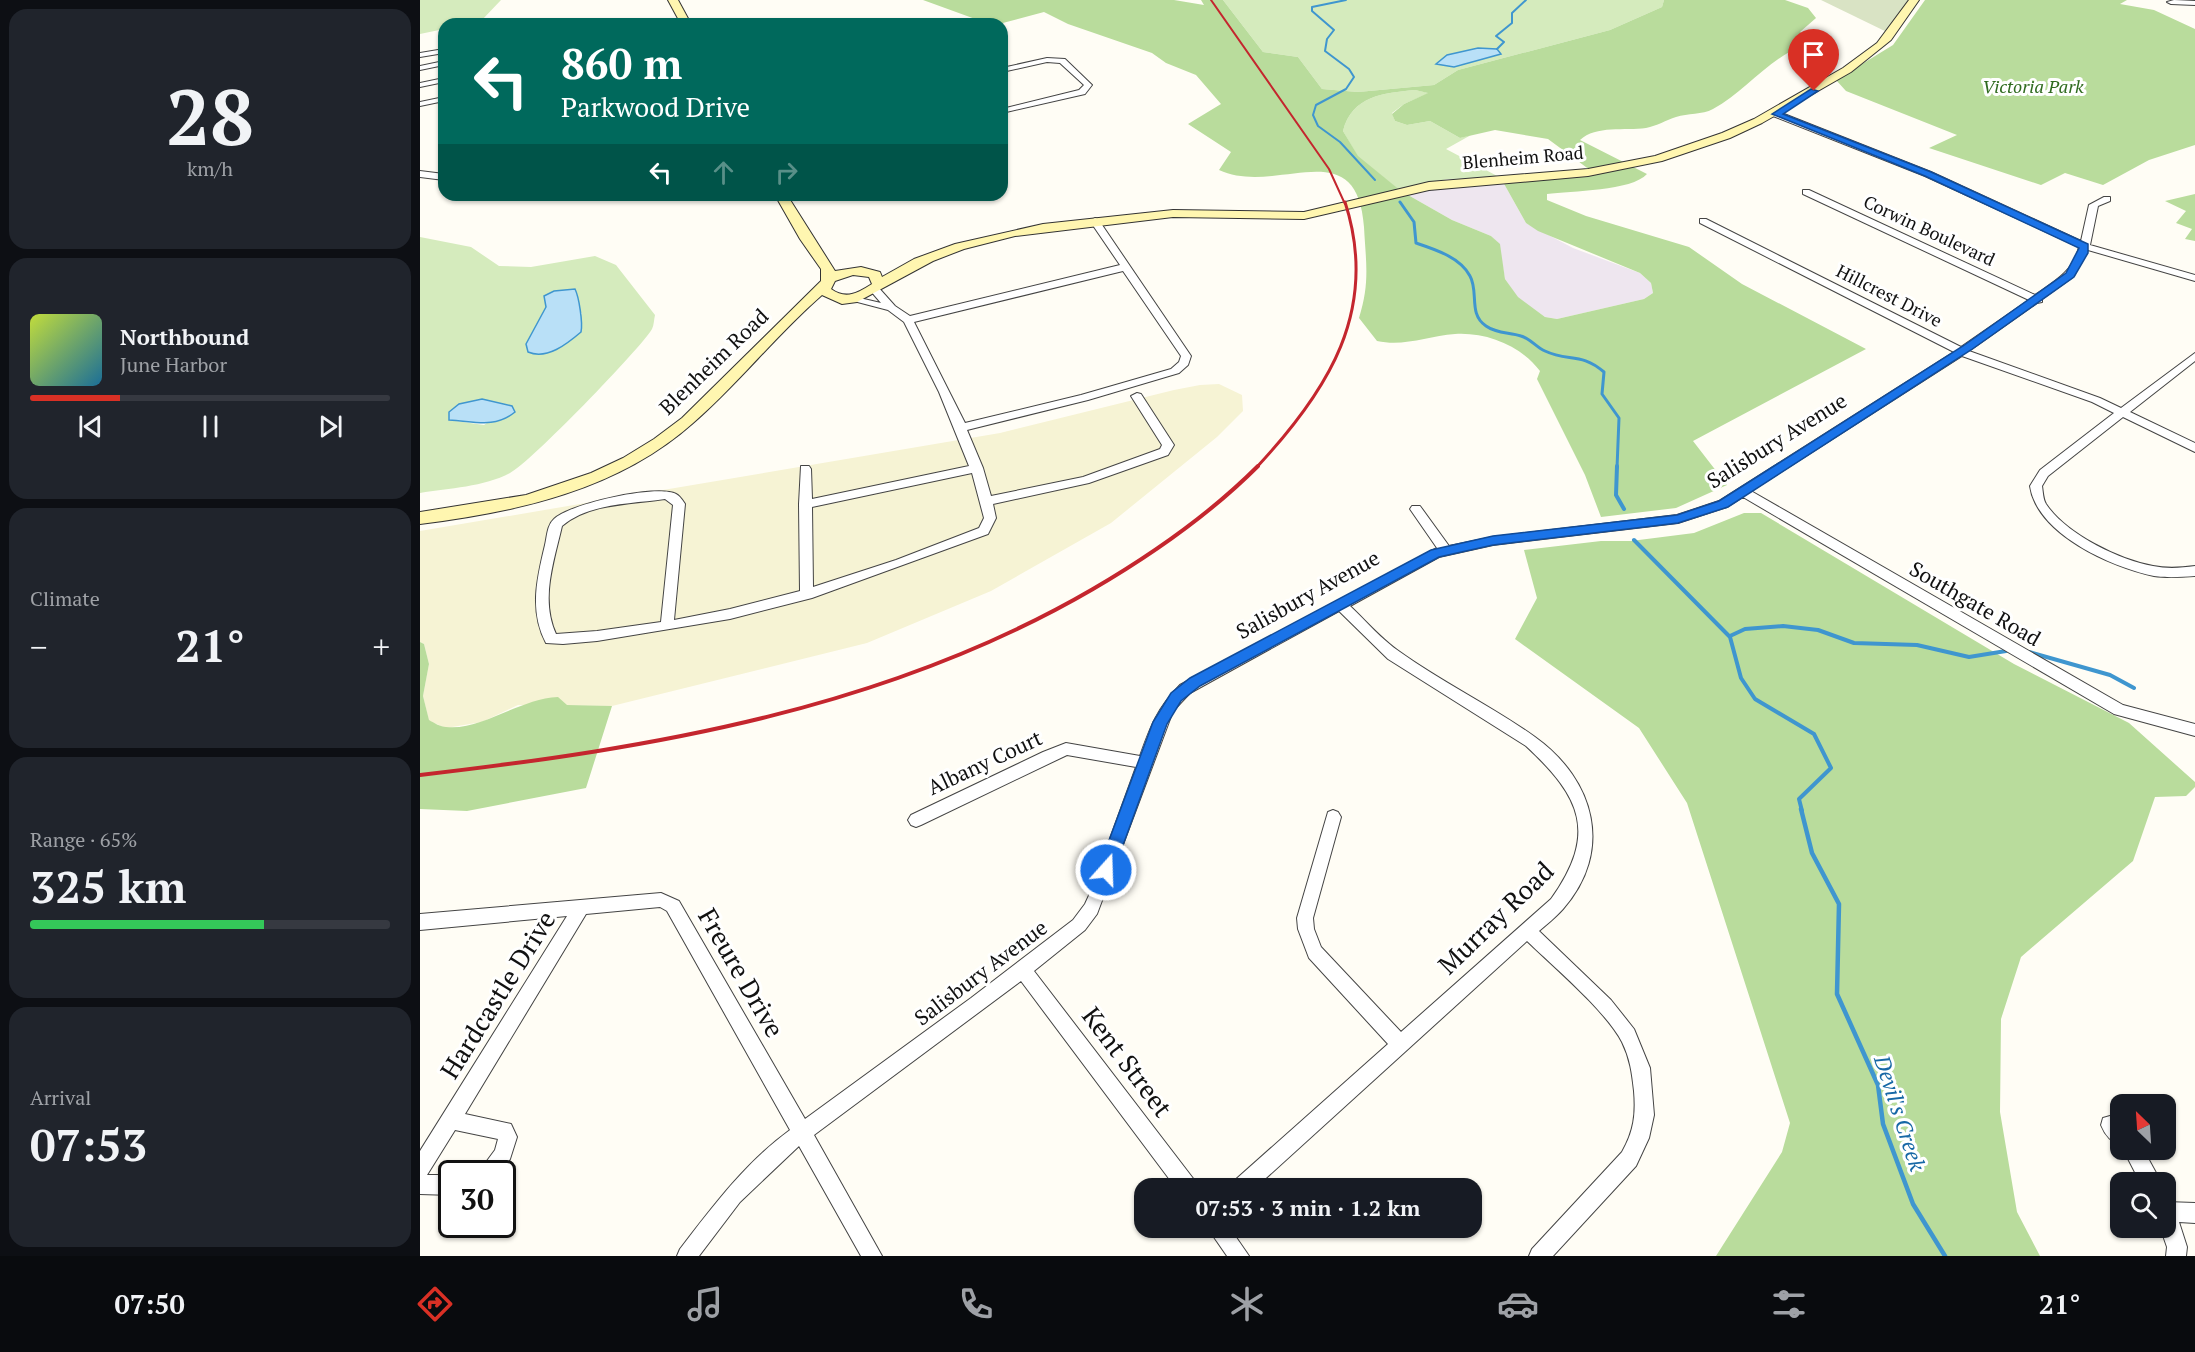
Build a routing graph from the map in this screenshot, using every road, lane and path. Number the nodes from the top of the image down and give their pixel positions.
1 (673, 0) edge
2 (1914, 0) edge
3 (2171, 2) dead end
4 (2195, 3) edge
5 (683, 18) edge
6 (438, 52) edge
7 (420, 55) edge
8 (438, 64) edge
9 (420, 68) edge
10 (1008, 69) edge
11 (438, 81) edge
12 (420, 85) edge
13 (438, 100) edge
14 (420, 104) edge
15 (1008, 110) edge
16 (1776, 114) junction
17 (420, 174) edge
18 (438, 176) edge
19 (1806, 192) dead end
20 (2107, 199) dead end
21 (785, 201) edge
22 (1703, 221) dead end
23 (1090, 222) junction
24 (2084, 246) junction
25 (813, 248) junction
26 (1126, 267) junction
27 (862, 270) junction
28 (2195, 278) edge
29 (826, 284) junction
30 (876, 286) junction
31 (848, 299) junction
32 (2038, 300) junction
33 (891, 308) junction
34 (790, 317) junction
35 (908, 320) junction
36 (1961, 352) junction
37 (2195, 356) edge
38 (1137, 396) dead end
39 (2122, 412) junction
40 (960, 428) junction
41 (2195, 448) edge
42 (977, 468) junction
43 (805, 469) dead end
44 (1743, 492) junction
45 (986, 501) junction
46 (805, 504) junction
47 (1416, 509) dead end
48 (420, 518) edge
49 (1445, 550) junction
50 (2195, 571) edge
51 (807, 596) junction
52 (1340, 604) junction
53 (667, 626) junction
54 (2195, 730) edge
55 (1145, 763) junction
56 (1333, 817) dead end
57 (916, 820) dead end
58 (581, 908) junction
59 (420, 922) edge
60 (1527, 930) junction
61 (1022, 969) junction
62 (1399, 1043) junction
63 (450, 1120) junction
64 (802, 1132) junction
65 (499, 1160) edge
66 (420, 1169) edge
67 (1180, 1178) edge
68 (1252, 1178) edge
69 (420, 1184) edge
70 (438, 1185) edge
71 (2176, 1213) edge
72 (2195, 1213) edge
73 (1225, 1238) edge
74 (2174, 1238) edge
75 (687, 1256) edge
76 (872, 1256) edge
77 (1239, 1256) edge
78 (1539, 1256) edge
79 (2176, 1256) edge

1 - 5 main road
2 - 16 main road, Blenheim Road
3 - 4 street
6 - 7 street
8 - 9 street
10 - 15 street
11 - 12 street
13 - 14 street
16 - 23 main road, Blenheim Road
16 - 24 street
17 - 18 street
19 - 32 street, Corwin Boulevard
20 - 24 street, Salisbury Avenue
21 - 25 main road
22 - 36 street, Hillcrest Drive
23 - 26 street
23 - 27 main road, Blenheim Road
23 - 30 main road, Blenheim Road
24 - 28 street
24 - 32 street, Salisbury Avenue
25 - 27 main road
25 - 29 main road
26 - 35 street
26 - 40 street
27 - 29 main road, Blenheim Road
27 - 30 main road
29 - 31 main road
29 - 34 main road, Blenheim Road
30 - 31 main road, Blenheim Road
30 - 33 street
31 - 33 street
31 - 34 main road, Blenheim Road
32 - 36 street, Salisbury Avenue
33 - 35 street
34 - 48 main road, Blenheim Road
35 - 40 street
36 - 39 street, Hillcrest Drive
36 - 44 street, Salisbury Avenue
37 - 39 street
38 - 45 street
39 - 41 street, Hillcrest Drive
39 - 50 street
40 - 42 street
42 - 45 street
42 - 46 street
43 - 46 street
44 - 49 street, Salisbury Avenue
44 - 54 street, Southgate Road
45 - 51 street
46 - 51 street
47 - 49 street
49 - 52 street, Salisbury Avenue
51 - 53 street
52 - 55 street, Salisbury Avenue
52 - 60 street, Murray Road
53 - 53 street
55 - 57 street, Albany Court
55 - 61 street, Salisbury Avenue
56 - 62 street
58 - 59 street, Freure Drive
58 - 63 street, Hardcastle Drive
58 - 64 street, Freure Drive
60 - 62 street, Murray Road
60 - 78 street
61 - 64 street, Salisbury Avenue
61 - 67 street, Kent Street
62 - 68 street, Murray Road
63 - 65 street
63 - 66 street, Hardcastle Drive
64 - 75 street, Salisbury Avenue
64 - 76 street, Freure Drive
69 - 70 street
71 - 72 street
73 - 77 street
74 - 79 street

